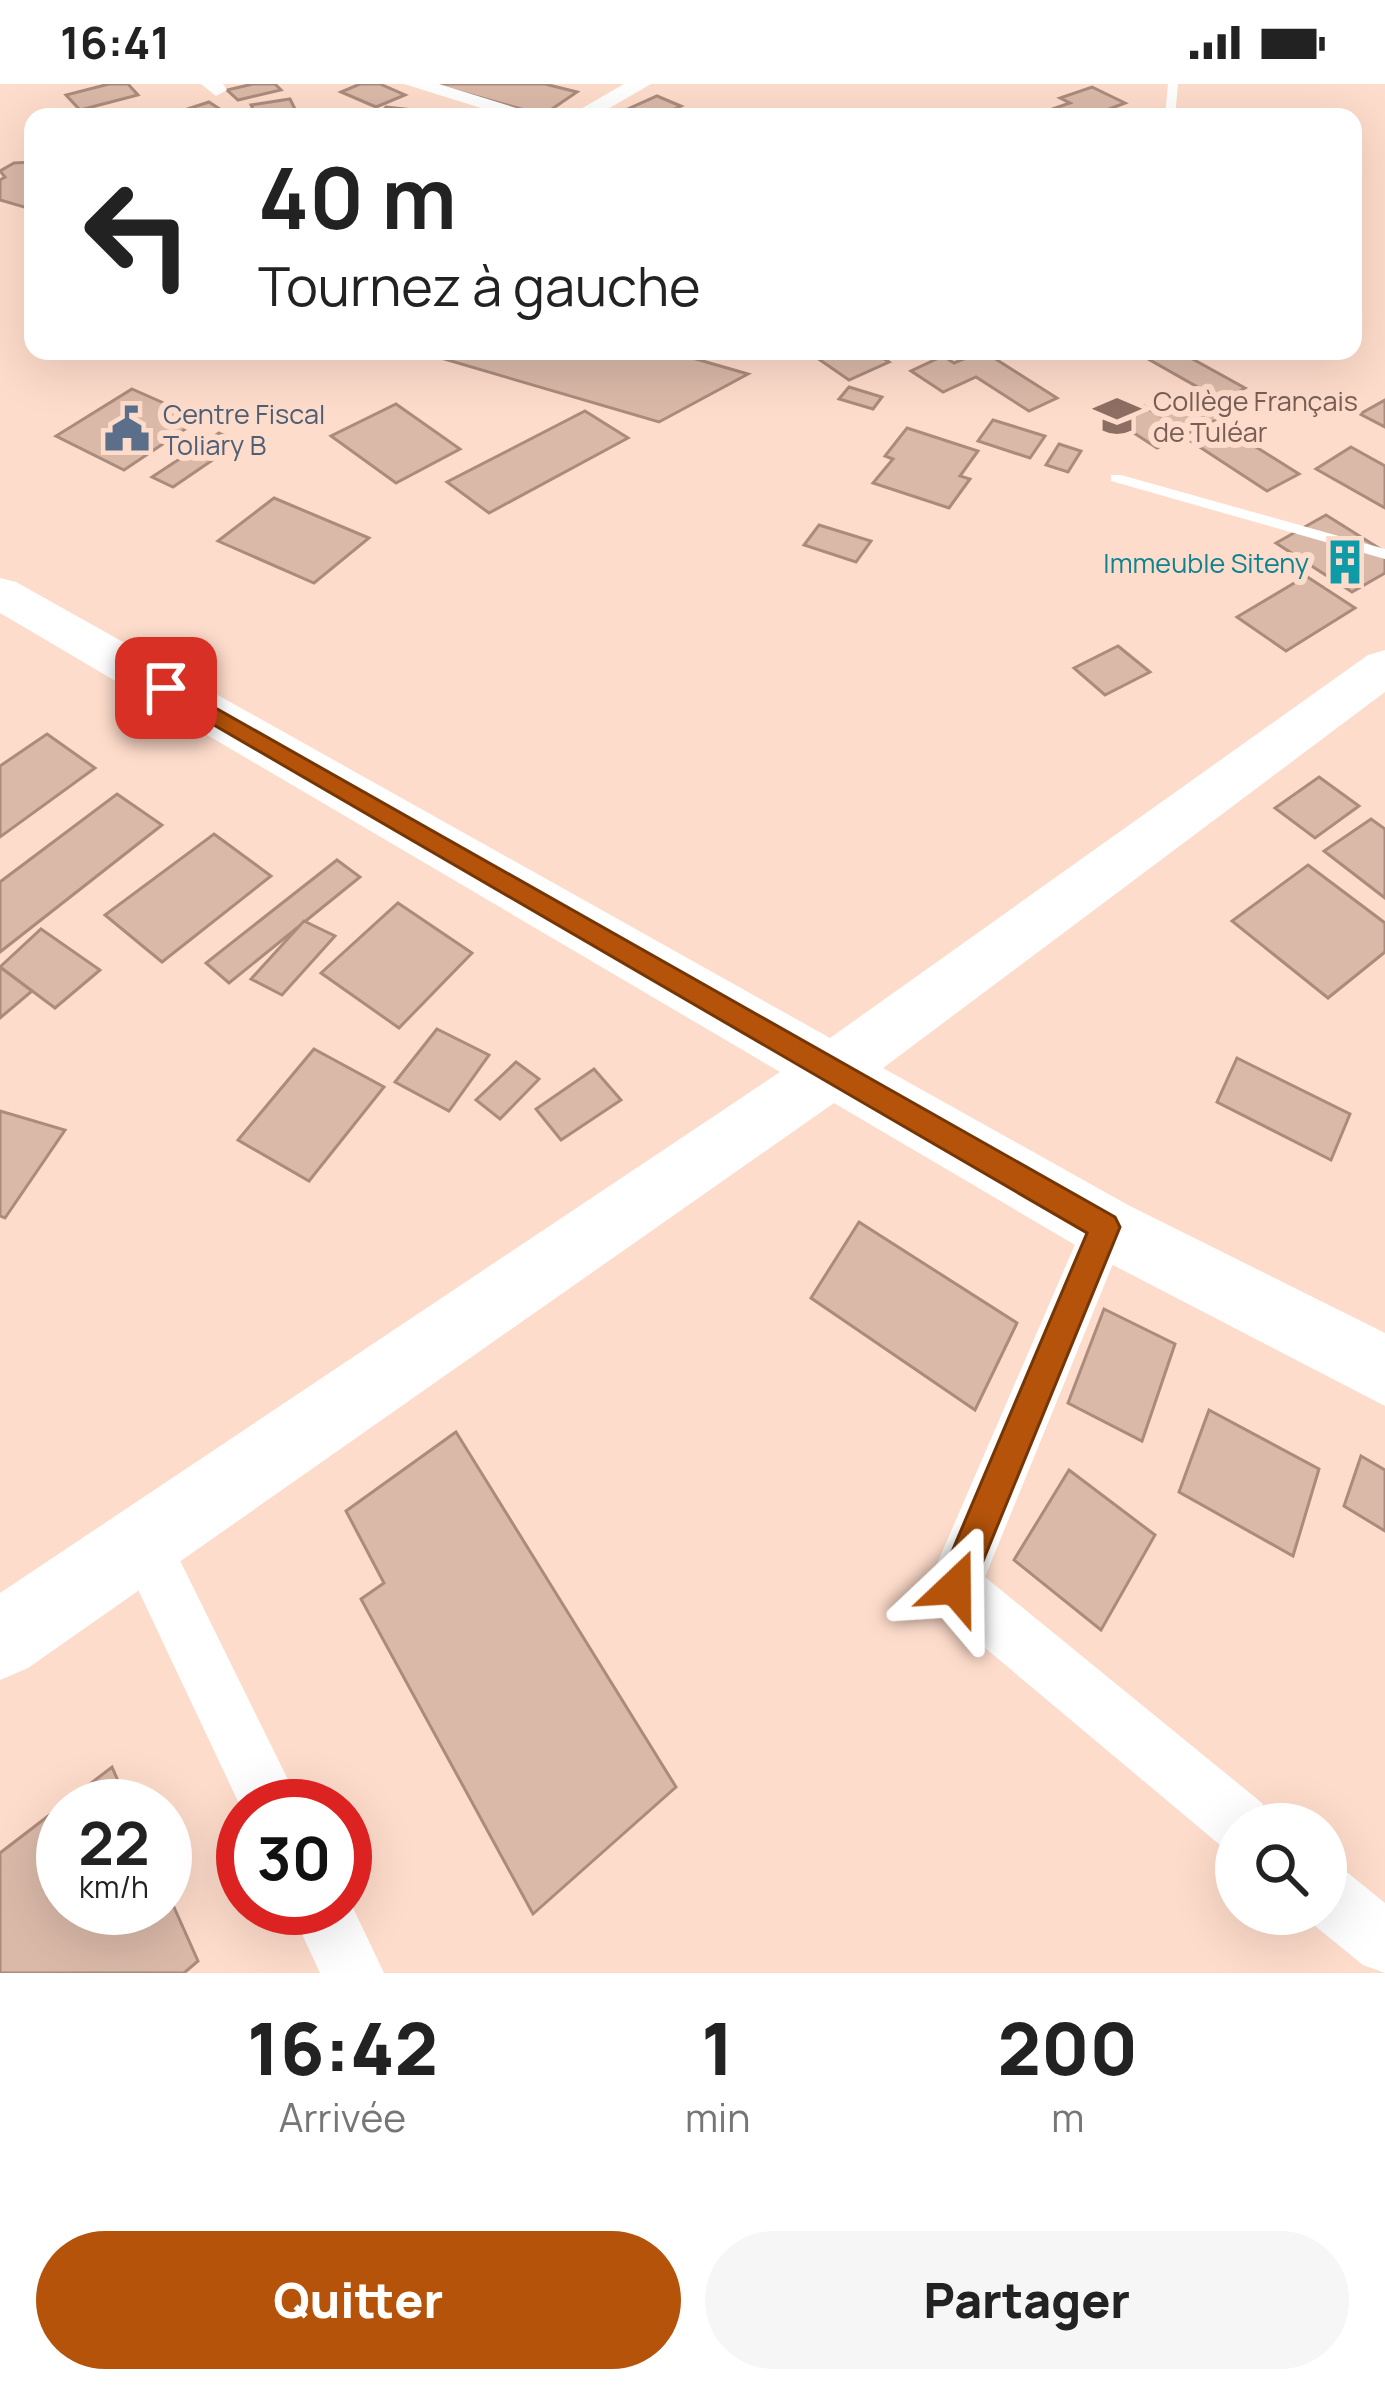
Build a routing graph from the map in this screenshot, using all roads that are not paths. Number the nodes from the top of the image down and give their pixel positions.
1 (415, 84) edge
2 (640, 84) edge
3 (501, 108) edge
4 (595, 108) edge
5 (1116, 478) dead end
6 (1385, 554) edge
7 (0, 592) edge
8 (1385, 667) edge
9 (832, 1070) junction
10 (1105, 1227) junction
11 (1385, 1371) edge
12 (143, 1543) junction
13 (0, 1640) edge
14 (258, 1779) edge
15 (1215, 1803) edge
16 (1347, 1911) edge
17 (334, 1935) edge
18 (1385, 1943) edge
19 (352, 1973) edge

1 - 3 street
2 - 4 street
5 - 6 lane
7 - 9 street
8 - 9 street
9 - 10 street
9 - 12 street
10 - 11 street
10 - 15 street
12 - 13 street
12 - 14 street
16 - 18 street
17 - 19 street

